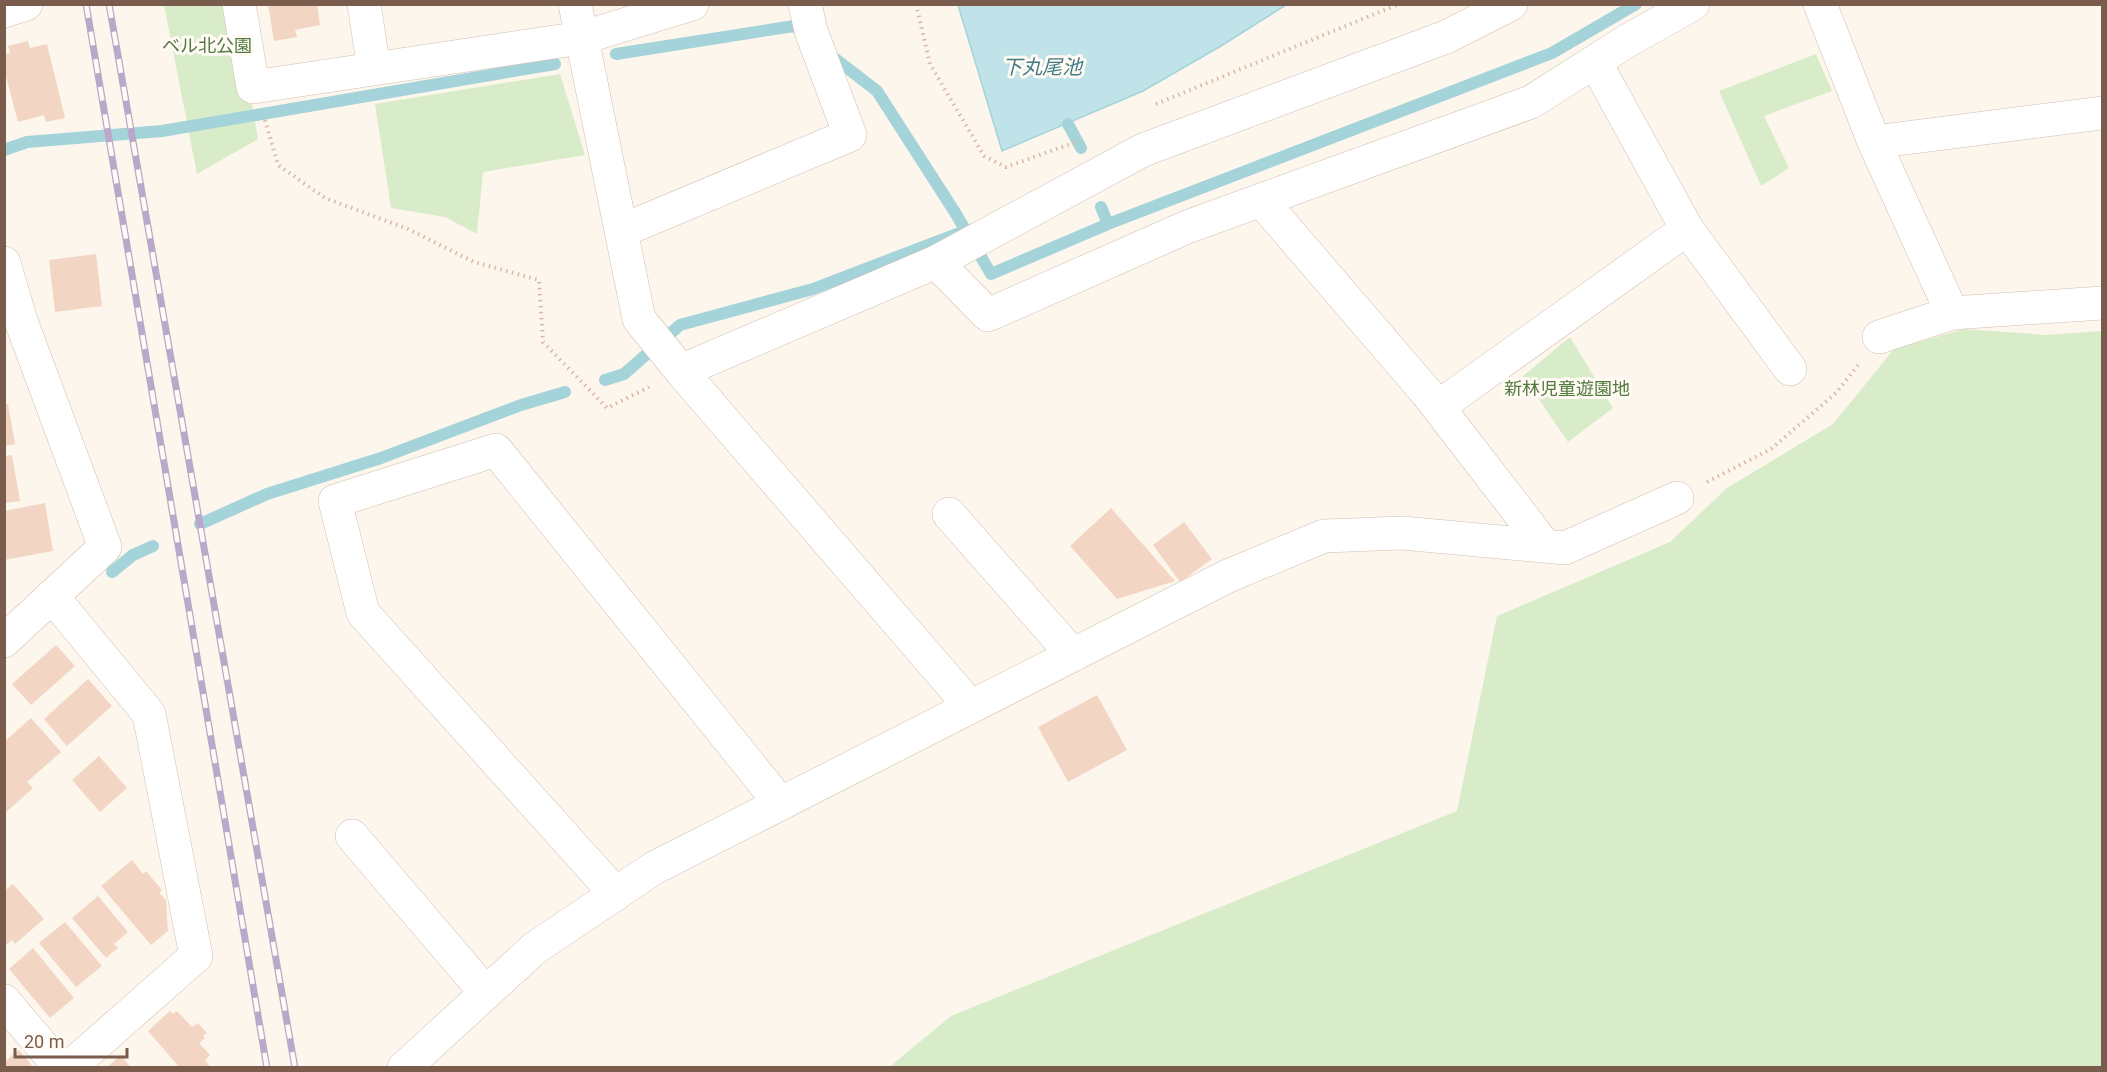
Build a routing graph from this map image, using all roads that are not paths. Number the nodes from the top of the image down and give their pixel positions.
1 (26, 4) edge
2 (239, 4) edge
3 (364, 4) edge
4 (575, 4) edge
5 (693, 4) edge
6 (1511, 4) edge
7 (1693, 4) edge
8 (1820, 4) edge
9 (4, 11) edge
10 (808, 18) edge
11 (581, 38) junction
12 (1595, 62) junction
13 (374, 69) junction
14 (2103, 113) edge
15 (1874, 142) junction
16 (1261, 200) junction
17 (1687, 229) junction
18 (621, 231) junction
19 (961, 249) junction
20 (4, 263) edge
21 (2103, 303) edge
22 (1952, 313) junction
23 (1879, 338) road end
24 (677, 366) junction
25 (1790, 369) dead end
26 (1438, 407) junction
27 (1677, 498) road end
28 (949, 514) dead end
29 (1545, 546) junction
30 (52, 596) junction
31 (4, 641) edge
32 (1073, 655) junction
33 (971, 707) junction
34 (781, 804) junction
35 (352, 836) dead end
36 (616, 894) junction
37 (486, 993) junction
38 (4, 1001) edge
39 (61, 1068) edge
40 (69, 1068) edge
41 (404, 1068) edge

1 - 9 street
2 - 13 street
3 - 13 street
4 - 11 street
5 - 11 street
6 - 19 street
7 - 12 street
8 - 15 street
10 - 18 street
11 - 13 street
11 - 18 street
12 - 16 street
12 - 17 street
14 - 15 street
15 - 22 street
16 - 19 street
16 - 26 street
17 - 25 street
17 - 26 street
18 - 24 street
19 - 24 street
20 - 30 street
21 - 22 street
22 - 23 street
24 - 33 street
26 - 29 street
27 - 29 street
28 - 32 street
29 - 32 street
30 - 31 street
30 - 40 street
32 - 33 street
33 - 34 street
34 - 36 street
34 - 36 street
35 - 37 street
36 - 37 street
37 - 41 street
38 - 39 street

